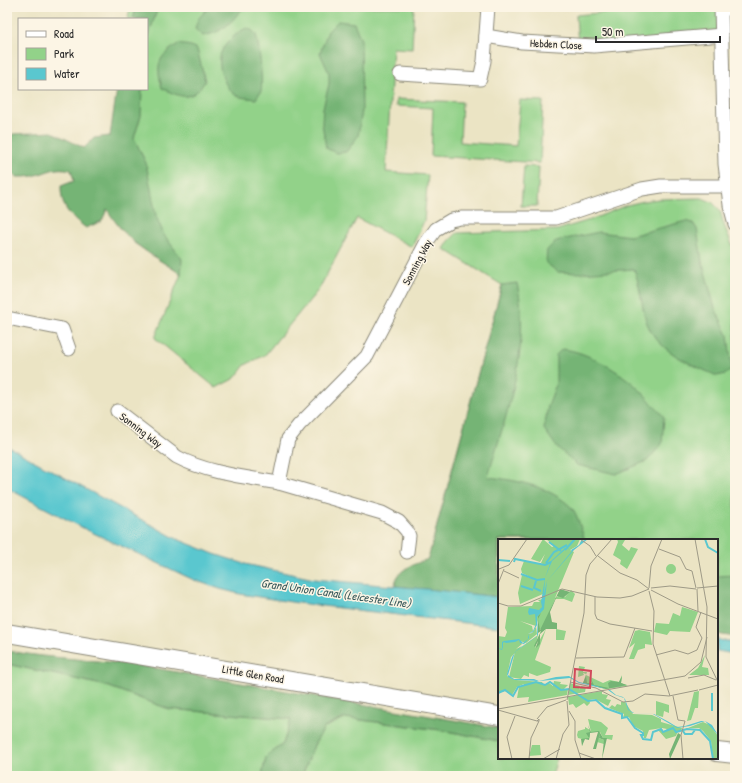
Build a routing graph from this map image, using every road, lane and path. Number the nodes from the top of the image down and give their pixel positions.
1 (488, 7) edge
2 (721, 8) edge
3 (735, 9) edge
4 (722, 35) junction
5 (486, 36) junction
6 (400, 74) dead end
7 (728, 186) junction
8 (735, 224) edge
9 (7, 318) edge
10 (68, 349) dead end
11 (117, 411) dead end
12 (279, 483) junction
13 (407, 552) dead end
14 (7, 633) edge
15 (498, 716) edge
16 (718, 752) edge
17 (735, 754) edge

1 - 5 street
2 - 3 street
2 - 4 street
4 - 5 street, Hebden Close
4 - 7 street
5 - 6 street
7 - 8 street
7 - 12 street, Sonning Way
9 - 10 street
11 - 12 street, Sonning Way
12 - 13 street, Sonning Way
14 - 15 main road, Little Glen Road
16 - 17 main road

